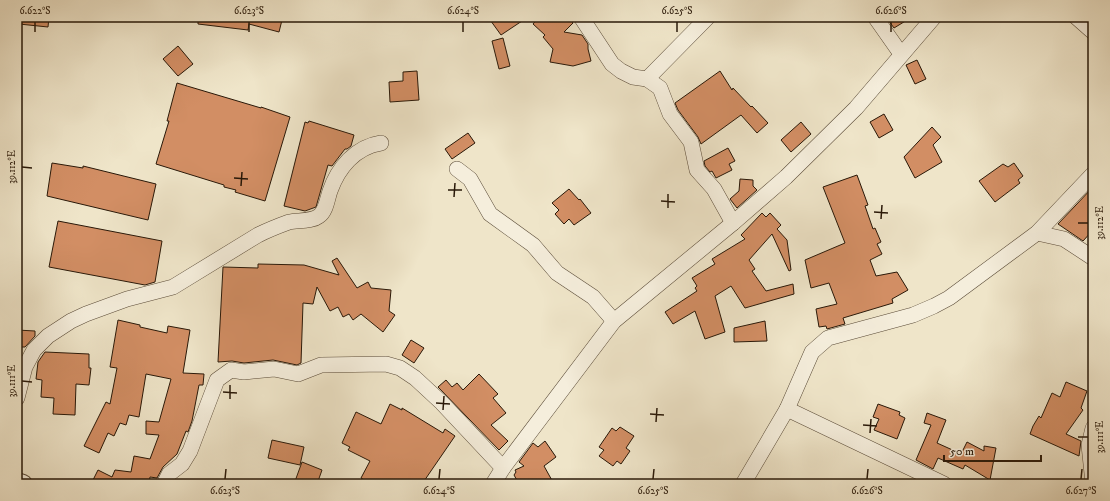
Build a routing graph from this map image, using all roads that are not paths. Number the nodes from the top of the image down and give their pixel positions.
1 (581, 17) edge
2 (708, 17) edge
3 (875, 17) edge
4 (1076, 17) edge
5 (927, 20) edge
6 (1093, 32) edge
7 (900, 54) junction
8 (647, 79) junction
9 (381, 143) dead end
10 (457, 168) dead end
11 (1093, 174) edge
12 (733, 223) junction
13 (1037, 233) junction
14 (1093, 258) edge
15 (614, 321) junction
16 (17, 398) edge
17 (787, 409) junction
18 (1093, 430) edge
19 (503, 468) junction
20 (17, 482) edge
21 (940, 483) edge
22 (1093, 483) edge
23 (23, 484) edge
24 (164, 484) edge
25 (493, 484) edge
26 (743, 484) edge

1 - 8 street
2 - 8 street
3 - 7 street
4 - 6 street
5 - 7 street
7 - 12 street
8 - 12 street
9 - 16 street
10 - 15 street
11 - 13 street
12 - 15 street
13 - 14 street
13 - 17 street
15 - 19 street
17 - 21 street
17 - 26 street
18 - 22 street
19 - 24 street
19 - 25 street
20 - 23 street

